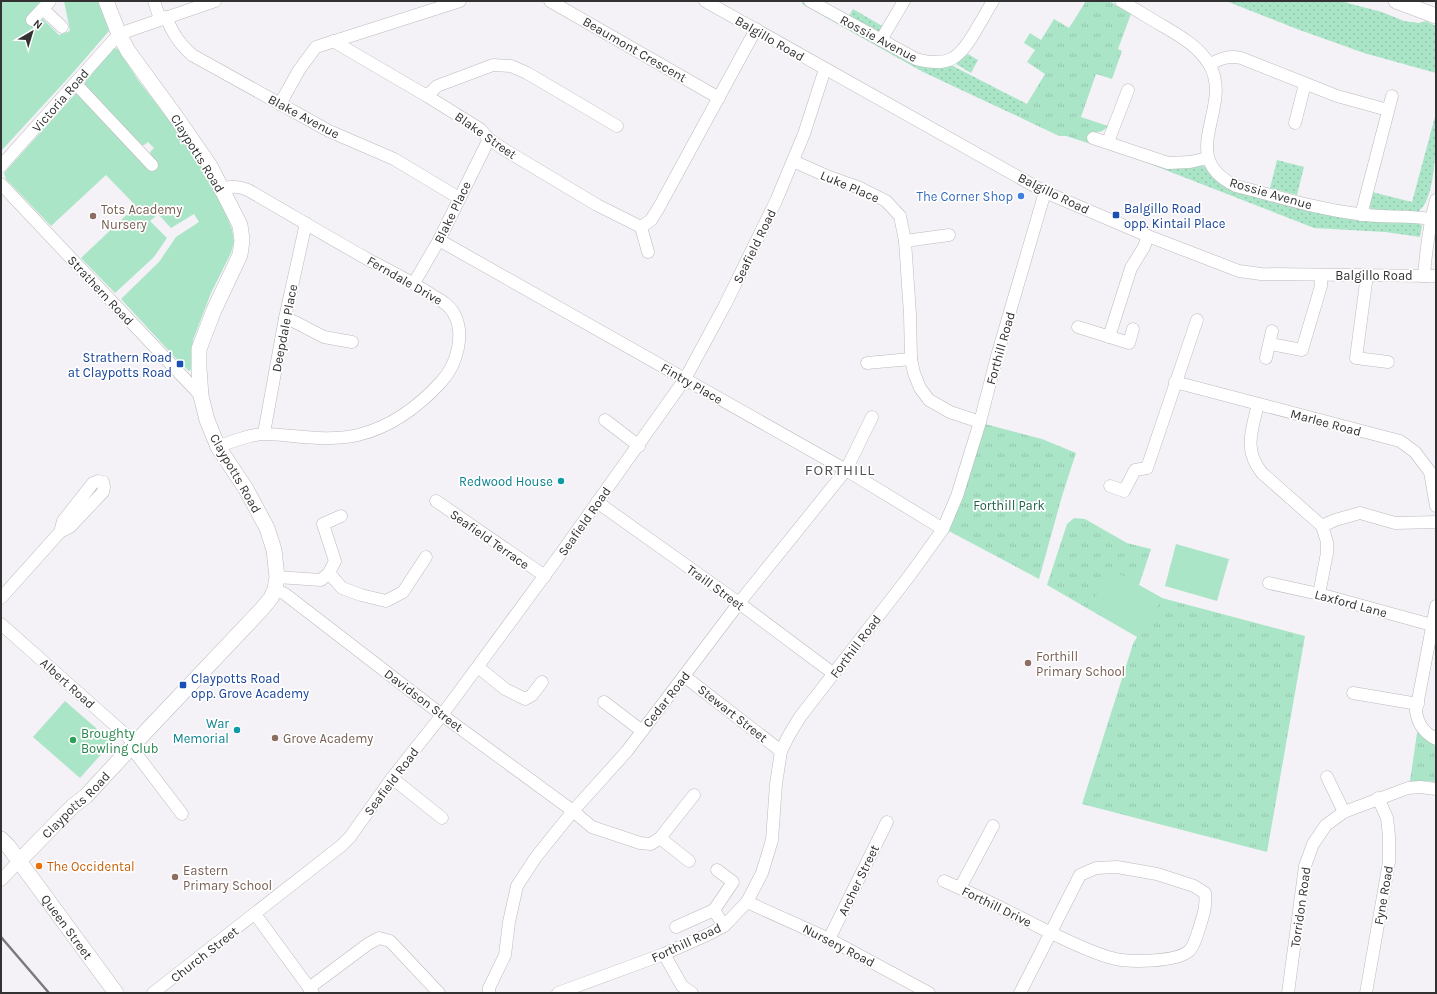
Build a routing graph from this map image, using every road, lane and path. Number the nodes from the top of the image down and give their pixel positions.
1 (106, 1) edge
2 (154, 1) edge
3 (215, 1) edge
4 (460, 1) edge
5 (550, 1) edge
6 (705, 1) edge
7 (810, 1) edge
8 (904, 1) edge
9 (993, 1) edge
10 (1121, 1) edge
11 (1396, 1) edge
12 (46, 5) edge
13 (1436, 16) edge
14 (163, 18) junction
15 (32, 20) dead end
16 (62, 27) dead end
17 (756, 29) junction
18 (119, 34) junction
19 (881, 40) junction
20 (333, 41) junction
21 (1210, 64) junction
22 (825, 69) junction
23 (75, 83) junction
24 (1305, 84) junction
25 (1128, 90) dead end
26 (427, 96) junction
27 (1392, 96) dead end
28 (719, 98) junction
29 (280, 104) junction
30 (1388, 110) junction
31 (1295, 123) dead end
32 (617, 126) dead end
33 (489, 138) junction
34 (1094, 138) dead end
35 (1108, 142) junction
36 (1208, 158) junction
37 (793, 161) junction
38 (152, 165) dead end
39 (1, 166) edge
40 (1, 184) edge
41 (222, 189) junction
42 (1045, 192) junction
43 (459, 198) junction
44 (1436, 200) edge
45 (1360, 215) junction
46 (1431, 219) junction
47 (306, 222) junction
48 (641, 226) junction
49 (950, 235) dead end
50 (1148, 236) junction
51 (439, 240) junction
52 (905, 241) junction
53 (648, 252) dead end
54 (1322, 275) junction
55 (1367, 275) junction
56 (1430, 276) edge
57 (414, 284) junction
58 (284, 318) junction
59 (1197, 320) dead end
60 (1078, 327) dead end
61 (1133, 330) dead end
62 (1272, 331) dead end
63 (1109, 337) junction
64 (352, 342) dead end
65 (1270, 344) junction
66 (1266, 358) dead end
67 (911, 359) junction
68 (1388, 362) dead end
69 (867, 363) dead end
70 (685, 379) junction
71 (1175, 382) junction
72 (201, 396) junction
73 (1258, 404) junction
74 (872, 417) dead end
75 (605, 420) dead end
76 (980, 422) junction
77 (264, 434) junction
78 (639, 446) junction
79 (218, 447) junction
80 (846, 470) junction
81 (1433, 471) edge
82 (1110, 486) dead end
83 (436, 501) dead end
84 (597, 502) junction
85 (1436, 506) edge
86 (341, 516) dead end
87 (1436, 522) edge
88 (1322, 526) junction
89 (943, 529) junction
90 (60, 532) dead end
91 (426, 557) dead end
92 (329, 573) junction
93 (544, 576) junction
94 (276, 583) junction
95 (1269, 583) dead end
96 (1319, 594) junction
97 (1, 598) edge
98 (739, 603) junction
99 (1436, 606) edge
100 (1, 624) edge
101 (1432, 625) junction
102 (478, 667) junction
103 (834, 674) junction
104 (684, 676) junction
105 (542, 682) dead end
106 (1353, 693) dead end
107 (604, 702) dead end
108 (1418, 704) junction
109 (442, 714) junction
110 (642, 731) junction
111 (1436, 739) edge
112 (133, 745) junction
113 (781, 751) junction
114 (1327, 777) dead end
115 (392, 778) junction
116 (1436, 789) edge
117 (694, 795) dead end
118 (1378, 798) junction
119 (573, 812) junction
120 (1344, 812) junction
121 (182, 814) dead end
122 (442, 818) dead end
123 (887, 822) dead end
124 (993, 826) dead end
125 (660, 838) junction
126 (1, 839) edge
127 (19, 861) junction
128 (689, 861) dead end
129 (717, 870) dead end
130 (1, 880) edge
131 (944, 881) dead end
132 (960, 888) junction
133 (747, 902) junction
134 (714, 910) junction
135 (255, 914) junction
136 (724, 926) junction
137 (676, 927) dead end
138 (1050, 932) junction
139 (829, 939) junction
140 (664, 954) junction
141 (311, 990) edge
142 (116, 993) edge
143 (153, 993) edge
144 (439, 993) edge
145 (489, 993) edge
146 (558, 993) edge
147 (692, 993) edge
148 (929, 993) edge
149 (1020, 993) edge
150 (1288, 993) edge
151 (1366, 993) edge

1 - 18 main road, Claypotts Road
2 - 14 street, Blake Avenue
3 - 14 street
4 - 20 street
5 - 28 street, Beaumont Crescent
6 - 17 street, Balgillo Road
7 - 19 street, Rossie Avenue
8 - 19 street
9 - 19 street, Rossie Avenue
10 - 21 street, Rossie Avenue
11 - 13 main road
12 - 15 street
12 - 16 street
14 - 18 street
14 - 29 street, Blake Avenue
17 - 22 street, Balgillo Road
17 - 28 street
18 - 23 street, Victoria Road
18 - 41 main road, Claypotts Road
20 - 26 street, Blake Street
20 - 29 street
21 - 24 street
21 - 36 street, Rossie Avenue
22 - 37 street, Seafield Road
22 - 42 street, Balgillo Road
23 - 38 street
23 - 39 street, Victoria Road
24 - 30 street
24 - 31 street
25 - 35 street
26 - 32 street
26 - 33 street, Blake Street
27 - 30 street
28 - 48 street
29 - 43 street, Blake Avenue
30 - 45 street
33 - 43 street, Blake Place
33 - 48 street, Blake Street
34 - 35 street
35 - 36 street
36 - 45 street, Rossie Avenue
37 - 52 street, Luke Place
37 - 70 street, Seafield Road
40 - 72 street, Strathern Road
41 - 47 street, Ferndale Drive
41 - 72 main road, Claypotts Road
42 - 50 street, Balgillo Road
42 - 76 street, Forthill Road
43 - 51 street, Blake Place
44 - 46 street
45 - 46 street, Rossie Avenue
46 - 56 street
47 - 57 street, Ferndale Drive
47 - 58 street, Deepdale Place
48 - 53 street
49 - 52 street
50 - 54 street, Balgillo Road
50 - 63 street
51 - 57 street, Blake Place
51 - 70 street, Fintry Place
52 - 67 street, Luke Place
54 - 55 street, Balgillo Road
54 - 65 street
55 - 56 street, Balgillo Road
55 - 68 street
57 - 77 street, Ferndale Drive
58 - 64 street
58 - 77 street, Deepdale Place
59 - 71 street
60 - 63 street
61 - 63 street
62 - 65 street
65 - 66 street
67 - 69 street
67 - 76 street, Luke Place
70 - 78 street, Seafield Road
70 - 80 street, Fintry Place
71 - 73 street, Marlee Road
71 - 82 street
72 - 79 main road, Claypotts Road
73 - 81 street, Marlee Road
73 - 88 street
74 - 80 street, Cedar Road
75 - 78 street
76 - 89 street, Forthill Road
77 - 79 street, Ferndale Drive
78 - 84 street, Seafield Road
79 - 94 main road, Claypotts Road
80 - 89 street, Fintry Place
80 - 98 street, Cedar Road
81 - 85 street, Marlee Road
83 - 93 street, Seafield Terrace
84 - 93 street, Seafield Road
84 - 98 street, Traill Street
86 - 92 street
87 - 88 street
88 - 96 street
89 - 103 street, Forthill Road
90 - 97 street
91 - 92 street
92 - 94 street
93 - 102 street, Seafield Road
94 - 109 street, Davidson Street
94 - 112 main road, Claypotts Road
95 - 96 street, Laxford Lane
96 - 101 street, Laxford Lane
98 - 103 street, Traill Street
98 - 104 street, Cedar Road
99 - 101 street
100 - 112 street, Albert Road
101 - 108 street
102 - 105 street
102 - 109 street, Seafield Road
103 - 113 street, Forthill Road
104 - 110 street, Cedar Road
104 - 113 street, Stewart Street
106 - 108 street
107 - 110 street
108 - 111 street
109 - 115 street, Seafield Road
109 - 119 street, Davidson Street
110 - 119 street, Cedar Road
112 - 121 street, Albert Road
112 - 127 main road, Claypotts Road
113 - 133 street, Forthill Road
114 - 120 street
115 - 122 street
115 - 135 street, Seafield Road
116 - 118 street, Torridon Road
117 - 125 street
118 - 120 street, Torridon Road
118 - 151 street, Fyne Road
119 - 125 street, Davidson Street
119 - 145 street, Cedar Road
120 - 150 street, Torridon Road
123 - 139 street, Archer Street
124 - 132 street
125 - 128 street
126 - 127 main road, Queen Street
127 - 130 street, Claypotts Road
127 - 142 main road, Queen Street
129 - 134 street
131 - 132 street, Forthill Drive
132 - 138 street, Forthill Drive
133 - 136 street, Forthill Road
133 - 139 street, Nursery Road
134 - 136 street
134 - 137 street
135 - 141 street
135 - 143 street, Church Street
136 - 140 street, Forthill Road
138 - 138 street, Forthill Drive
138 - 149 street, Forthill Drive
139 - 148 street, Nursery Road
140 - 146 street, Forthill Road
140 - 147 street
141 - 144 street

